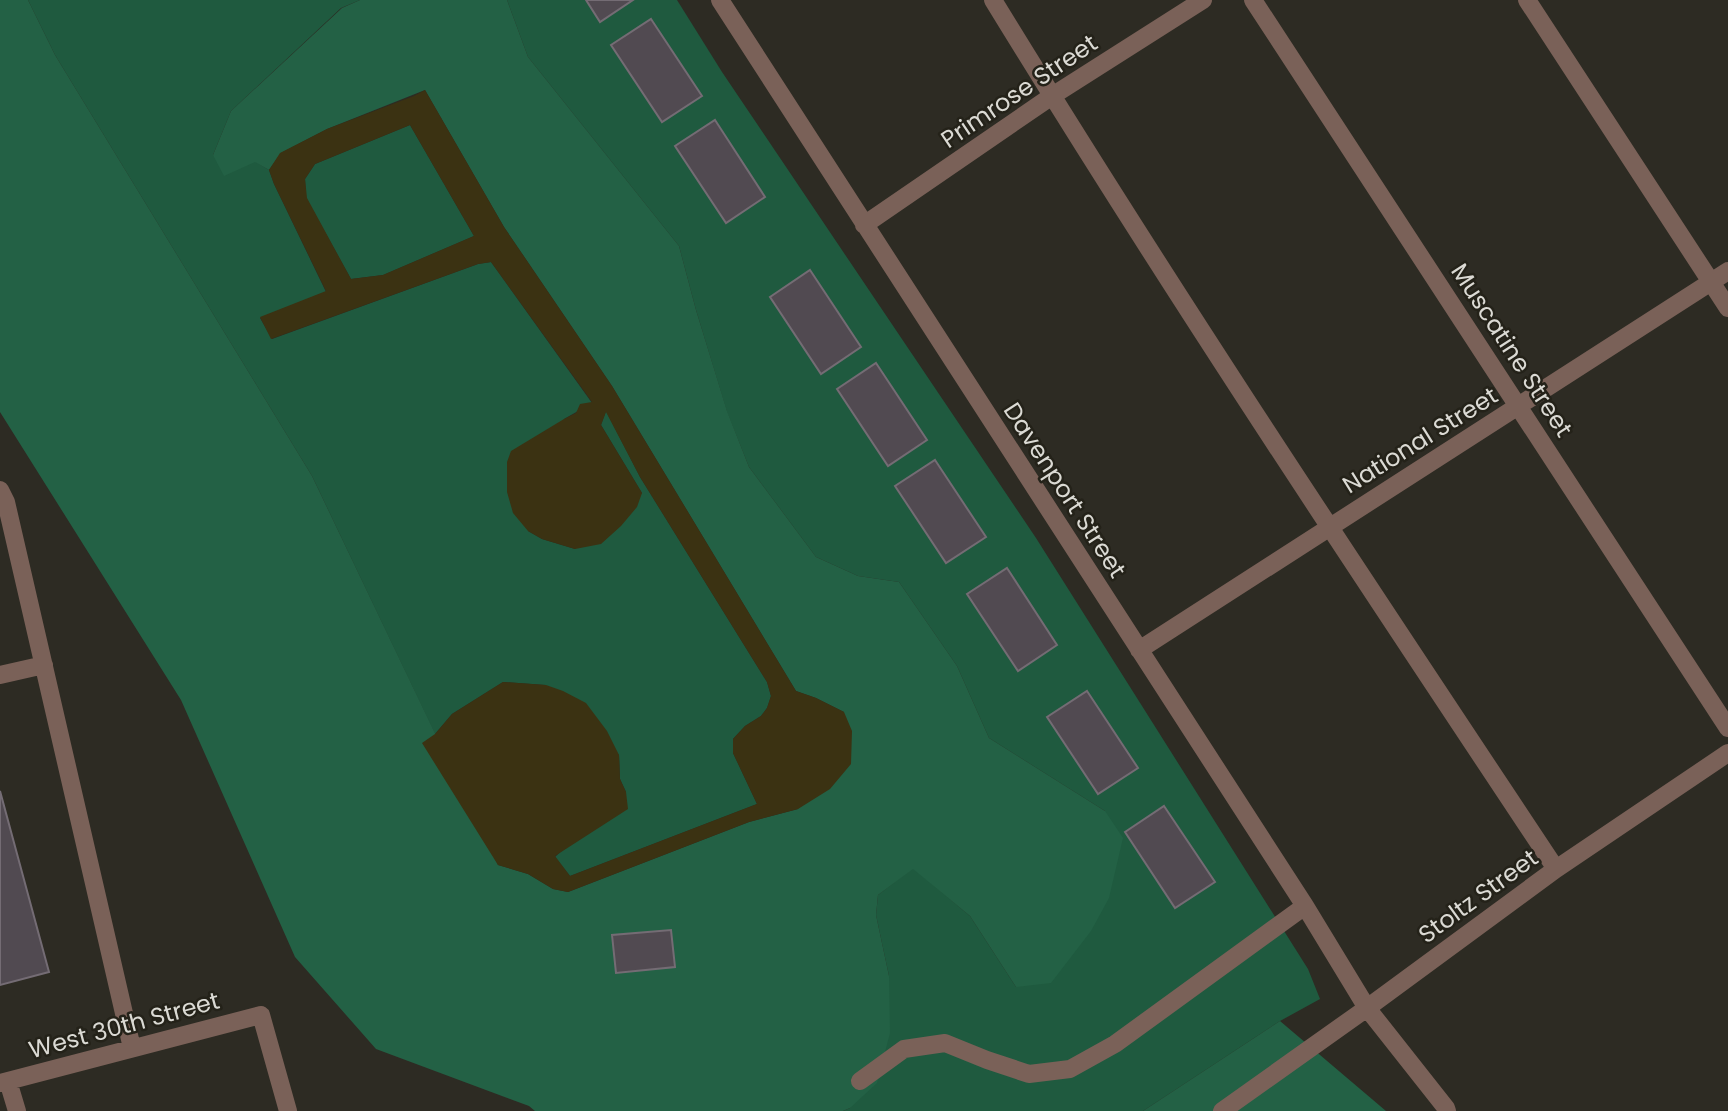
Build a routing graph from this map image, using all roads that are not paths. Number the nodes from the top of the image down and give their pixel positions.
1 (720, 0) edge
2 (993, 0) edge
3 (1203, 0) edge
4 (1253, 0) edge
5 (1527, 0) edge
6 (1052, 96) junction
7 (864, 225) junction
8 (1728, 271) edge
9 (1711, 282) junction
10 (1728, 308) edge
11 (1519, 406) junction
12 (0, 490) edge
13 (1329, 527) junction
14 (1139, 650) junction
15 (44, 665) junction
16 (0, 675) edge
17 (1728, 728) edge
18 (1728, 753) edge
19 (1556, 869) junction
20 (1306, 906) junction
21 (1367, 1008) junction
22 (132, 1048) junction
23 (860, 1081) dead end
24 (4, 1082) edge
25 (17, 1111) edge
26 (288, 1111) edge
27 (1222, 1111) edge
28 (1447, 1111) edge

1 - 7 street, Davenport Street
2 - 6 street
3 - 6 street, Primrose Street
4 - 11 street, Muscatine Street
5 - 9 street
6 - 7 street, Primrose Street
6 - 13 street
7 - 14 street, Davenport Street
8 - 9 street, National Street
9 - 10 street
9 - 11 street, National Street
11 - 13 street, National Street
11 - 17 street, Muscatine Street
12 - 15 street
13 - 14 street, National Street
13 - 19 street
14 - 20 street, Davenport Street
15 - 16 street
15 - 22 street
18 - 19 street, Stoltz Street
19 - 21 street, Stoltz Street
20 - 21 street, Davenport Street
20 - 23 street
21 - 27 street, Stoltz Street
21 - 28 street
22 - 24 street, West 30th Street
22 - 26 street, West 30th Street
24 - 25 street

